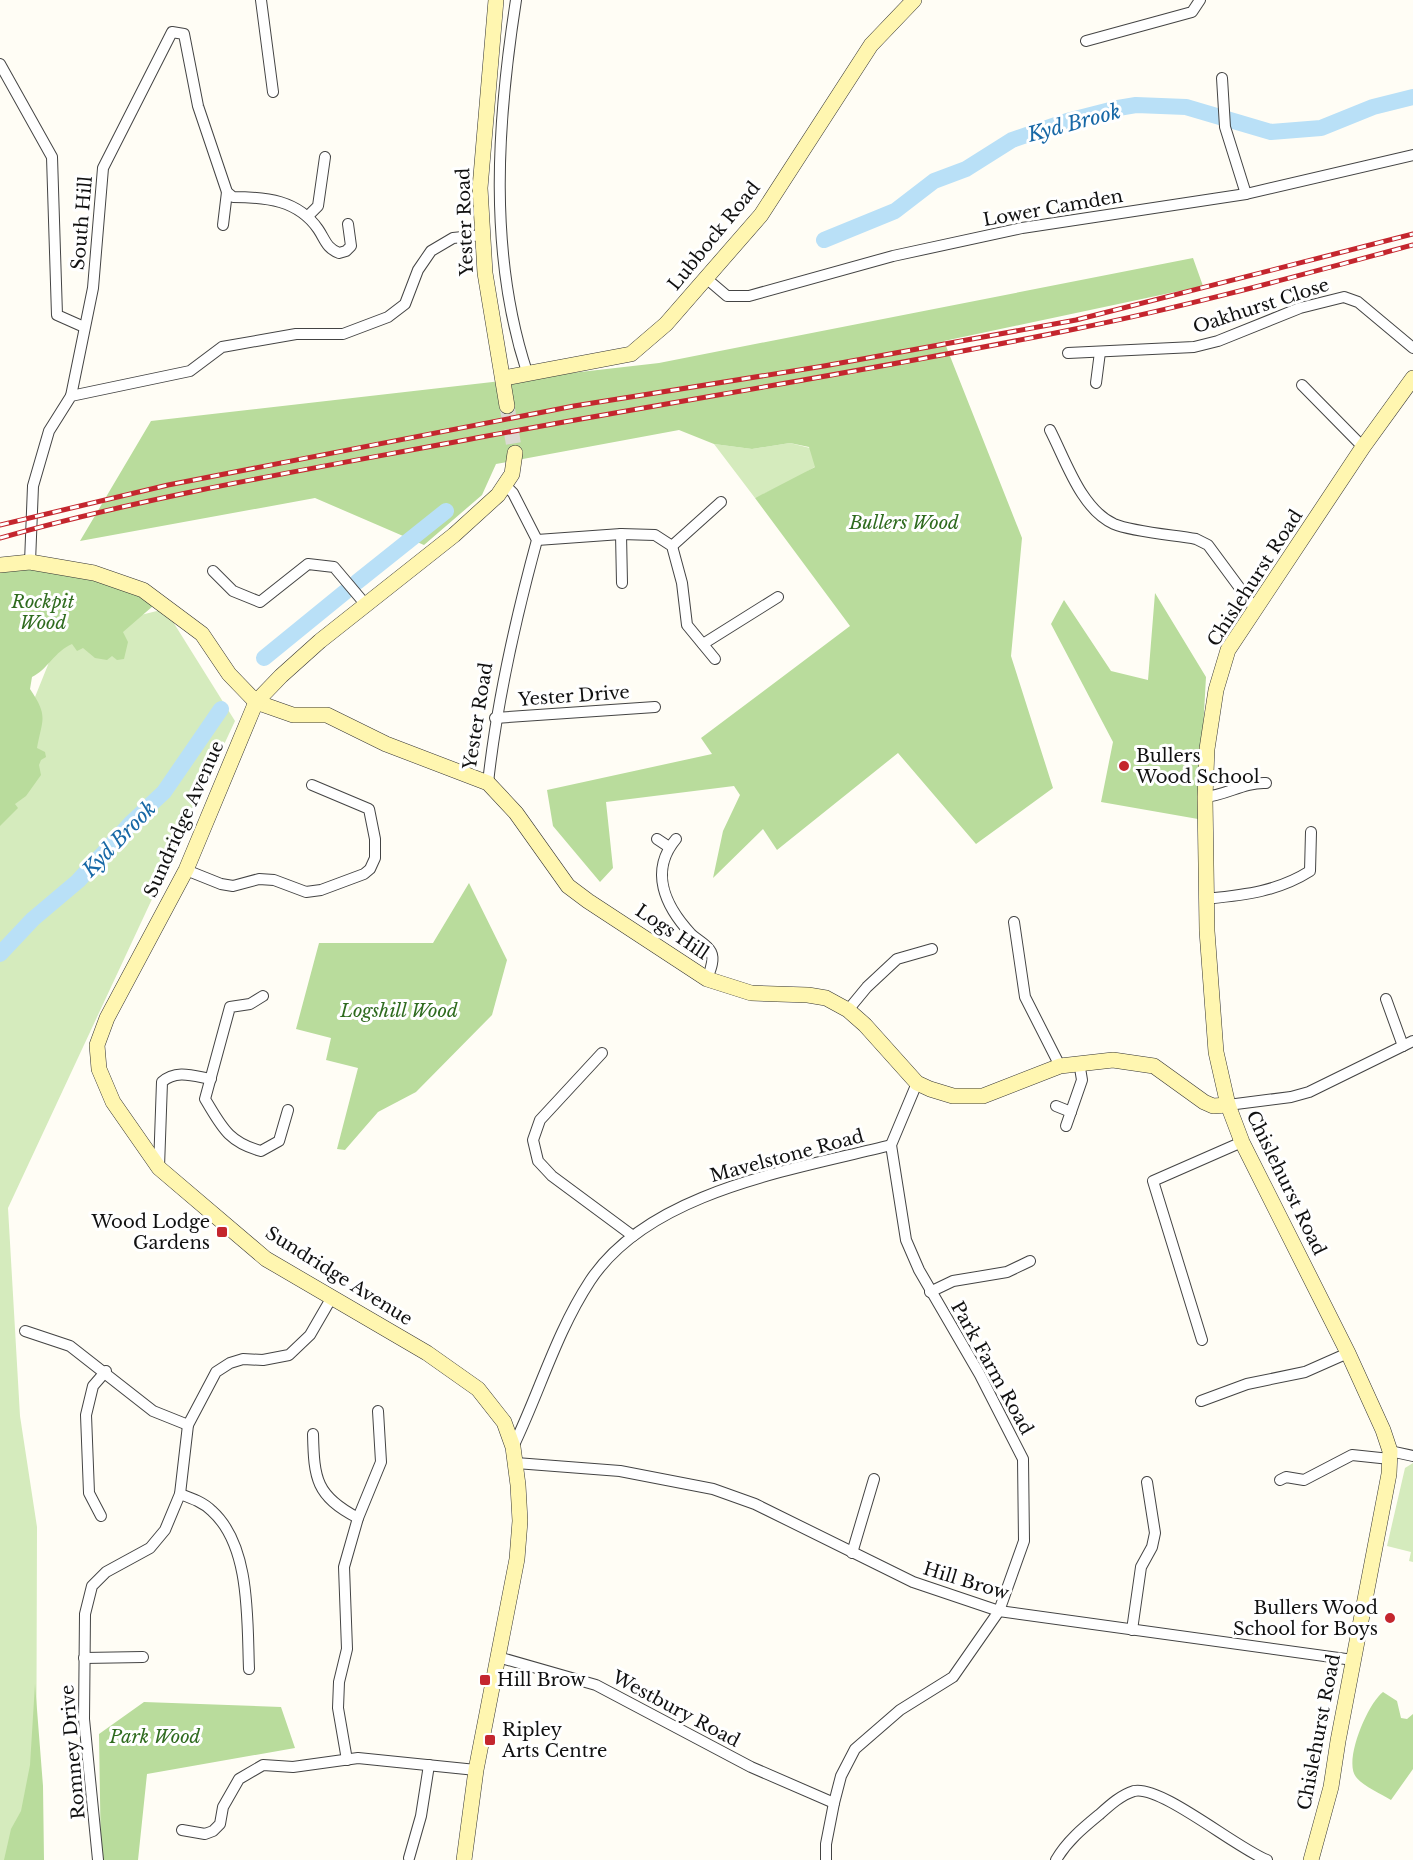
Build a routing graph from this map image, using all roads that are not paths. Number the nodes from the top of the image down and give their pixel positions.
1 (261, 0) edge
2 (496, 0) edge
3 (516, 0) edge
4 (914, 0) edge
5 (1200, 0) edge
6 (1086, 41) dead end
7 (0, 64) edge
8 (1222, 78) dead end
9 (273, 92) dead end
10 (1413, 155) edge
11 (324, 157) dead end
12 (227, 192) junction
13 (1246, 194) junction
14 (308, 216) junction
15 (348, 224) dead end
16 (224, 225) dead end
17 (482, 235) junction
18 (707, 279) junction
19 (84, 327) junction
20 (1413, 348) edge
21 (1100, 352) junction
22 (1068, 353) dead end
23 (527, 372) junction
24 (504, 378) junction
25 (1413, 378) edge
26 (1096, 383) dead end
27 (1302, 385) dead end
28 (71, 396) junction
29 (507, 406) tunnel mouth
30 (1050, 430) dead end
31 (1363, 447) junction
32 (515, 453) tunnel mouth
33 (506, 486) junction
34 (721, 502) dead end
35 (621, 534) junction
36 (537, 540) junction
37 (672, 546) junction
38 (30, 562) junction
39 (0, 565) edge
40 (213, 571) dead end
41 (622, 583) dead end
42 (778, 597) dead end
43 (366, 605) junction
44 (1256, 610) junction
45 (703, 644) junction
46 (715, 659) dead end
47 (256, 702) junction
48 (655, 707) dead end
49 (495, 718) junction
50 (488, 783) junction
51 (1266, 783) dead end
52 (312, 785) dead end
53 (1205, 797) junction
54 (1311, 832) dead end
55 (657, 839) dead end
56 (186, 870) junction
57 (1205, 899) junction
58 (1014, 922) dead end
59 (932, 948) dead end
60 (707, 978) junction
61 (263, 996) dead end
62 (1386, 999) dead end
63 (848, 1010) junction
64 (1408, 1043) edge
65 (602, 1053) dead end
66 (1079, 1062) junction
67 (1059, 1066) junction
68 (211, 1079) junction
69 (917, 1083) junction
70 (1227, 1105) junction
71 (1056, 1106) dead end
72 (288, 1110) dead end
73 (1071, 1112) junction
74 (1066, 1126) dead end
75 (1242, 1142) junction
76 (891, 1145) junction
77 (159, 1168) junction
78 (633, 1236) junction
79 (1030, 1261) dead end
80 (930, 1292) junction
81 (332, 1297) junction
82 (25, 1331) dead end
83 (1202, 1340) dead end
84 (1348, 1353) junction
85 (106, 1371) junction
86 (1201, 1401) dead end
87 (378, 1411) dead end
88 (504, 1422) junction
89 (525, 1422) junction
90 (188, 1425) junction
91 (313, 1434) dead end
92 (513, 1447) junction
93 (1390, 1455) junction
94 (1413, 1456) edge
95 (516, 1463) junction
96 (874, 1479) dead end
97 (1280, 1480) dead end
98 (1147, 1482) dead end
99 (180, 1494) junction
100 (101, 1516) dead end
101 (358, 1518) junction
102 (852, 1553) junction
103 (999, 1611) junction
104 (1132, 1630) junction
105 (143, 1657) dead end
106 (498, 1657) junction
107 (84, 1658) junction
108 (1353, 1660) junction
109 (249, 1669) dead end
110 (347, 1760) junction
111 (429, 1765) junction
112 (476, 1770) junction
113 (834, 1803) junction
114 (182, 1830) dead end
115 (409, 1858) dead end
116 (98, 1860) edge
117 (464, 1860) edge
118 (826, 1860) edge
119 (1056, 1860) edge
120 (1267, 1860) edge
121 (1311, 1860) edge

1 - 9 street
2 - 17 street, Yester Road
3 - 23 street
4 - 18 street, Lubbock Road
5 - 6 street
7 - 19 street
8 - 13 street
10 - 13 street, Lower Camden
11 - 14 street
12 - 14 street
12 - 16 street
12 - 19 street, South Hill
13 - 18 street, Lower Camden
14 - 15 street
17 - 24 street, Yester Road
17 - 28 street
18 - 23 street, Lubbock Road
19 - 28 street, South Hill
20 - 21 street, Oakhurst Close
21 - 22 street, Oakhurst Close
21 - 26 street
23 - 24 street, Lubbock Road
24 - 29 street, Yester Road
25 - 31 street, Chislehurst Road
27 - 31 street
28 - 38 street
30 - 44 street
31 - 44 street, Chislehurst Road
32 - 33 street
33 - 36 street
33 - 43 street, Sundridge Avenue
34 - 37 street
35 - 36 street
35 - 37 street
35 - 41 street
36 - 49 street, Yester Road
37 - 45 street
38 - 39 street
38 - 47 street
40 - 43 street
42 - 45 street
43 - 47 street, Sundridge Avenue
44 - 53 street, Chislehurst Road
45 - 46 street
47 - 50 street, Logs Hill
47 - 56 street, Sundridge Avenue
48 - 49 street, Yester Drive
49 - 50 street, Yester Road
50 - 60 street, Logs Hill
51 - 53 street
52 - 56 street
53 - 57 street, Chislehurst Road
54 - 57 street
55 - 60 street
56 - 77 street, Sundridge Avenue
57 - 70 street, Chislehurst Road
58 - 67 street
59 - 63 street
60 - 63 street, Logs Hill
61 - 68 street
62 - 64 street
63 - 69 street, Logs Hill
64 - 70 street
65 - 78 street
66 - 67 street, Logs Hill
66 - 70 street, Logs Hill
66 - 73 street
67 - 69 street, Logs Hill
68 - 72 street
68 - 77 street
69 - 76 street
70 - 75 street, Chislehurst Road
71 - 73 street
73 - 74 street
75 - 83 street
75 - 84 street, Chislehurst Road
76 - 78 street, Mavelstone Road
76 - 80 street, Park Farm Road
77 - 81 street, Sundridge Avenue
78 - 89 street, Mavelstone Road
79 - 80 street
80 - 103 street, Park Farm Road
81 - 88 street, Sundridge Avenue
81 - 90 street, Romney Drive
82 - 85 street
84 - 86 street
84 - 93 street, Chislehurst Road
85 - 90 street
85 - 100 street
87 - 101 street
88 - 89 street
88 - 92 street, Sundridge Avenue
89 - 92 street, Mavelstone Road
90 - 99 street, Romney Drive
91 - 101 street
92 - 95 street, Sundridge Avenue
93 - 94 street
93 - 97 street
93 - 108 street, Chislehurst Road
95 - 102 street, Hill Brow
95 - 106 street, Sundridge Avenue
96 - 102 street
98 - 104 street
99 - 107 street, Romney Drive
99 - 109 street
101 - 110 street
102 - 103 street, Hill Brow
103 - 104 street, Hill Brow
103 - 113 street, Park Farm Road
104 - 108 street, Hill Brow
105 - 107 street
106 - 112 street, Sundridge Avenue
106 - 113 street, Westbury Road
107 - 116 street, Romney Drive
108 - 121 street, Chislehurst Road
110 - 111 street
110 - 114 street
111 - 112 street
111 - 115 street
112 - 117 street, Sundridge Avenue
113 - 118 street, Park Farm Road
119 - 120 street

